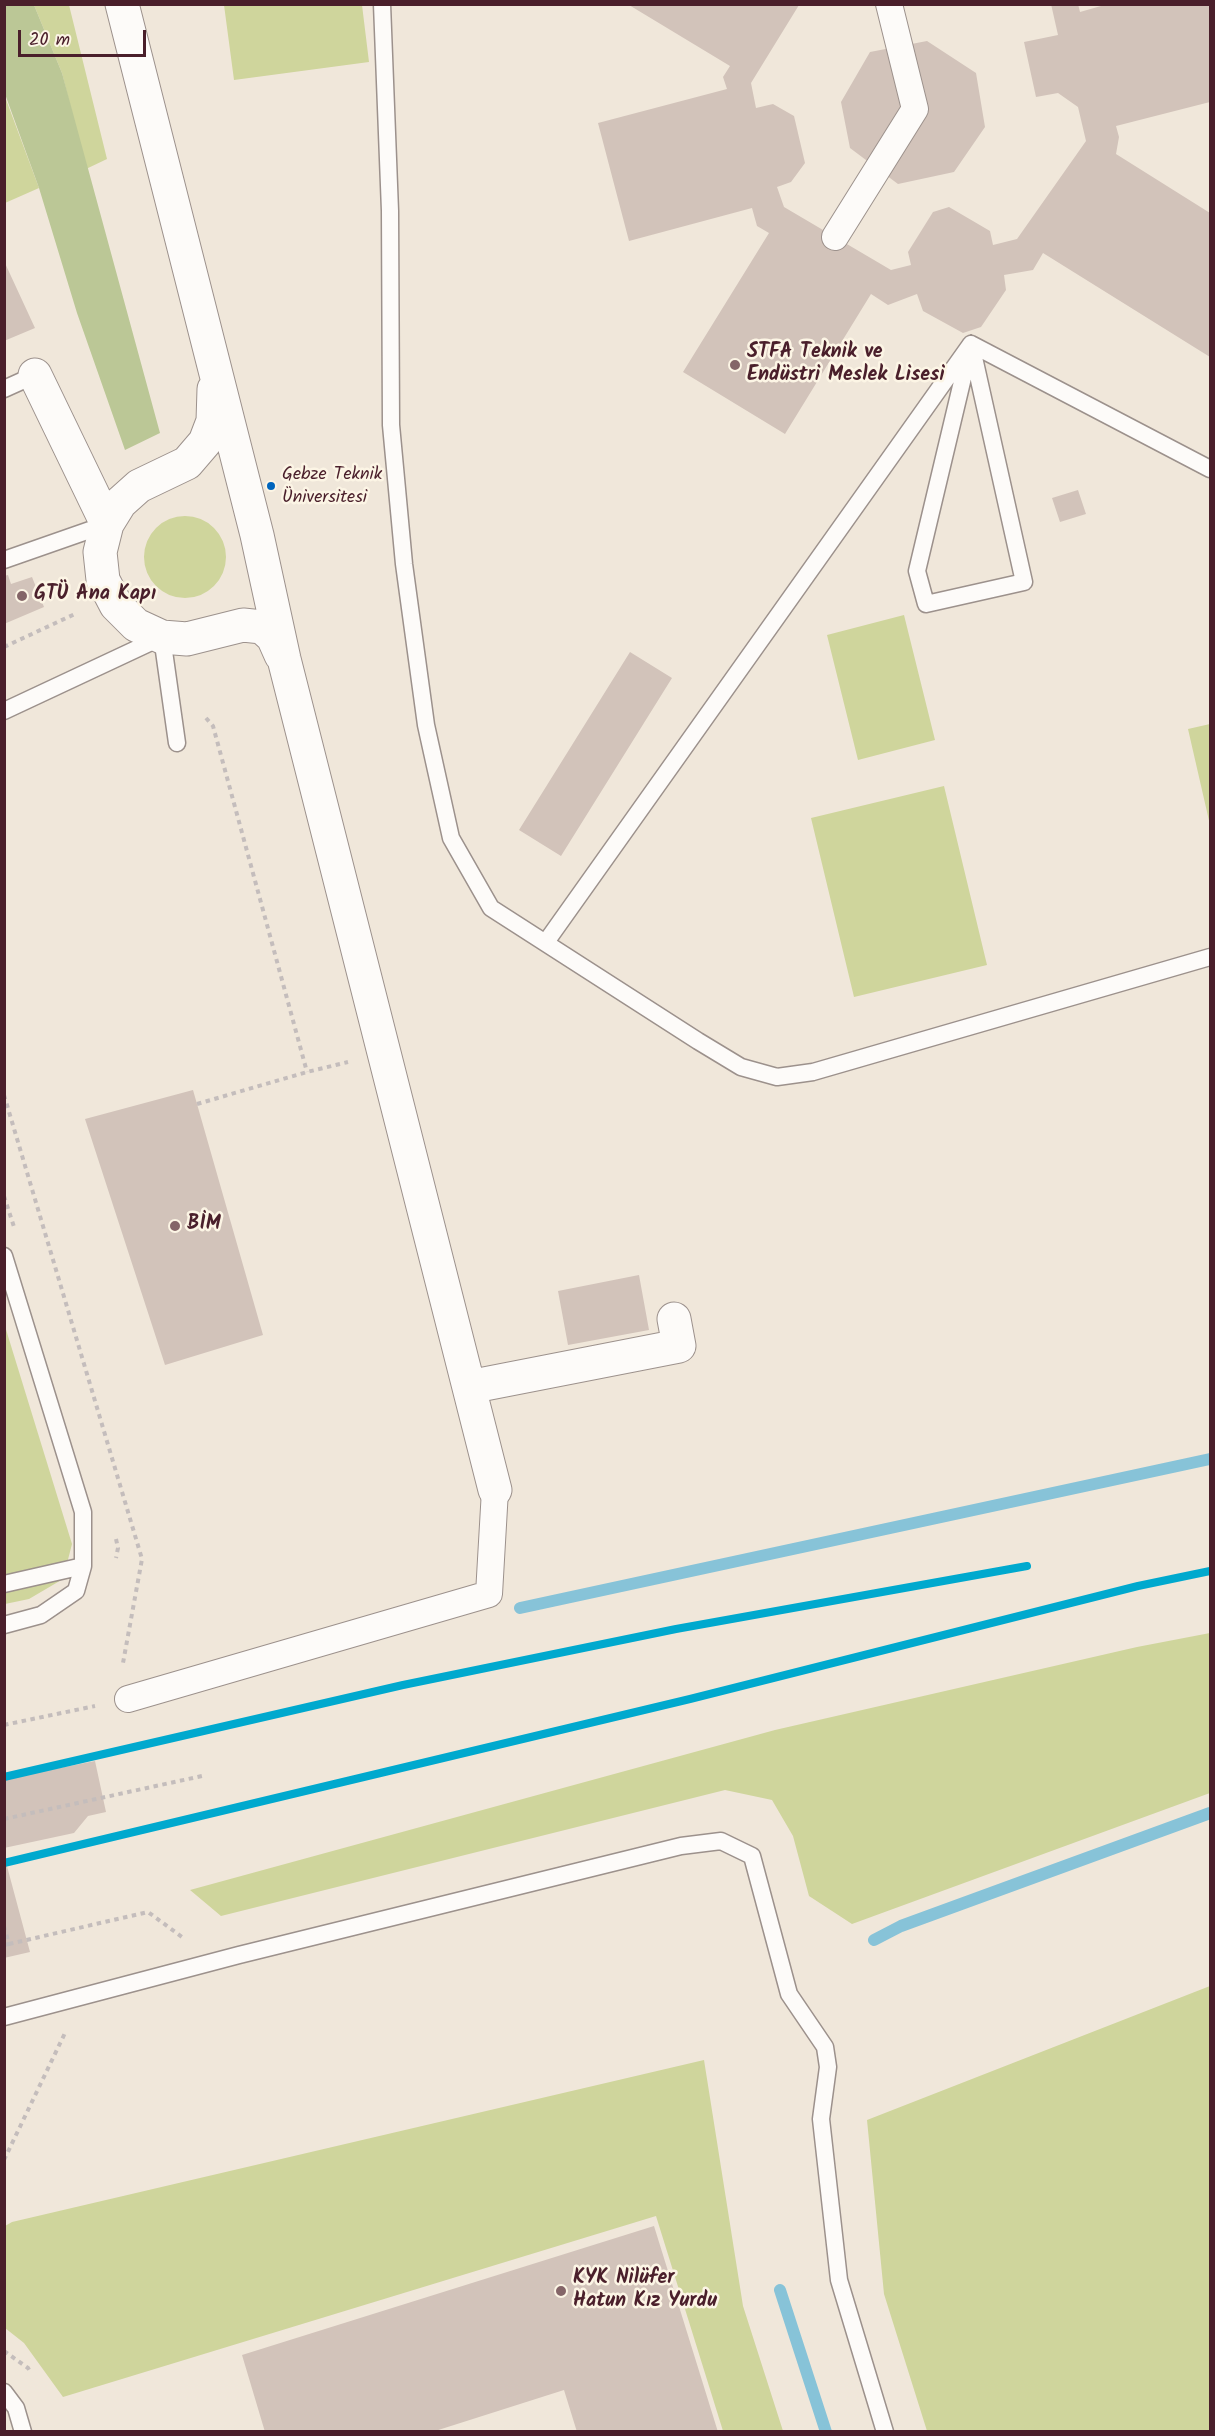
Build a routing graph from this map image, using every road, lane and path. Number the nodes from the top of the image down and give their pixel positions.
1 (122, 4) edge
2 (382, 4) edge
3 (889, 4) edge
4 (835, 237) dead end
5 (209, 340) junction
6 (971, 344) junction
7 (35, 375) joint
8 (4, 389) edge
9 (1210, 469) edge
10 (107, 524) junction
11 (4, 560) edge
12 (111, 597) junction
13 (162, 637) junction
14 (4, 647) edge
15 (284, 659) junction
16 (168, 679) junction
17 (4, 711) edge
18 (177, 743) dead end
19 (546, 942) junction
20 (1210, 957) edge
21 (384, 1054) junction
22 (307, 1072) junction
23 (4, 1095) edge
24 (197, 1104) dead end
25 (4, 1256) edge
26 (674, 1319) dead end
27 (469, 1387) junction
28 (495, 1490) joint
29 (83, 1566) junction
30 (4, 1584) edge
31 (4, 1625) edge
32 (128, 1699) junction
33 (4, 1725) edge
34 (202, 1776) dead end
35 (4, 1819) edge
36 (148, 1912) dead end
37 (4, 1926) edge
38 (7, 1945) edge
39 (81, 1996) junction
40 (4, 2017) edge
41 (4, 2160) edge
42 (4, 2392) edge
43 (22, 2432) edge
44 (885, 2432) edge

1 - 5 street
2 - 19 lane
3 - 4 street
5 - 10 street
5 - 15 street
6 - 6 lane
6 - 9 lane
6 - 19 lane
7 - 8 lane
7 - 10 street
10 - 11 lane
10 - 12 street
12 - 13 street
12 - 14 path
13 - 15 street
13 - 16 lane
13 - 17 lane
15 - 21 street
16 - 18 lane
16 - 22 path
19 - 20 lane
21 - 22 path
21 - 27 street
22 - 24 path
23 - 32 path
25 - 29 lane
26 - 27 street
27 - 28 street
28 - 32 street
29 - 30 lane
29 - 31 lane
32 - 33 path
34 - 35 path
36 - 38 path
37 - 38 path
39 - 40 lane
39 - 41 path
39 - 44 lane
42 - 43 lane

